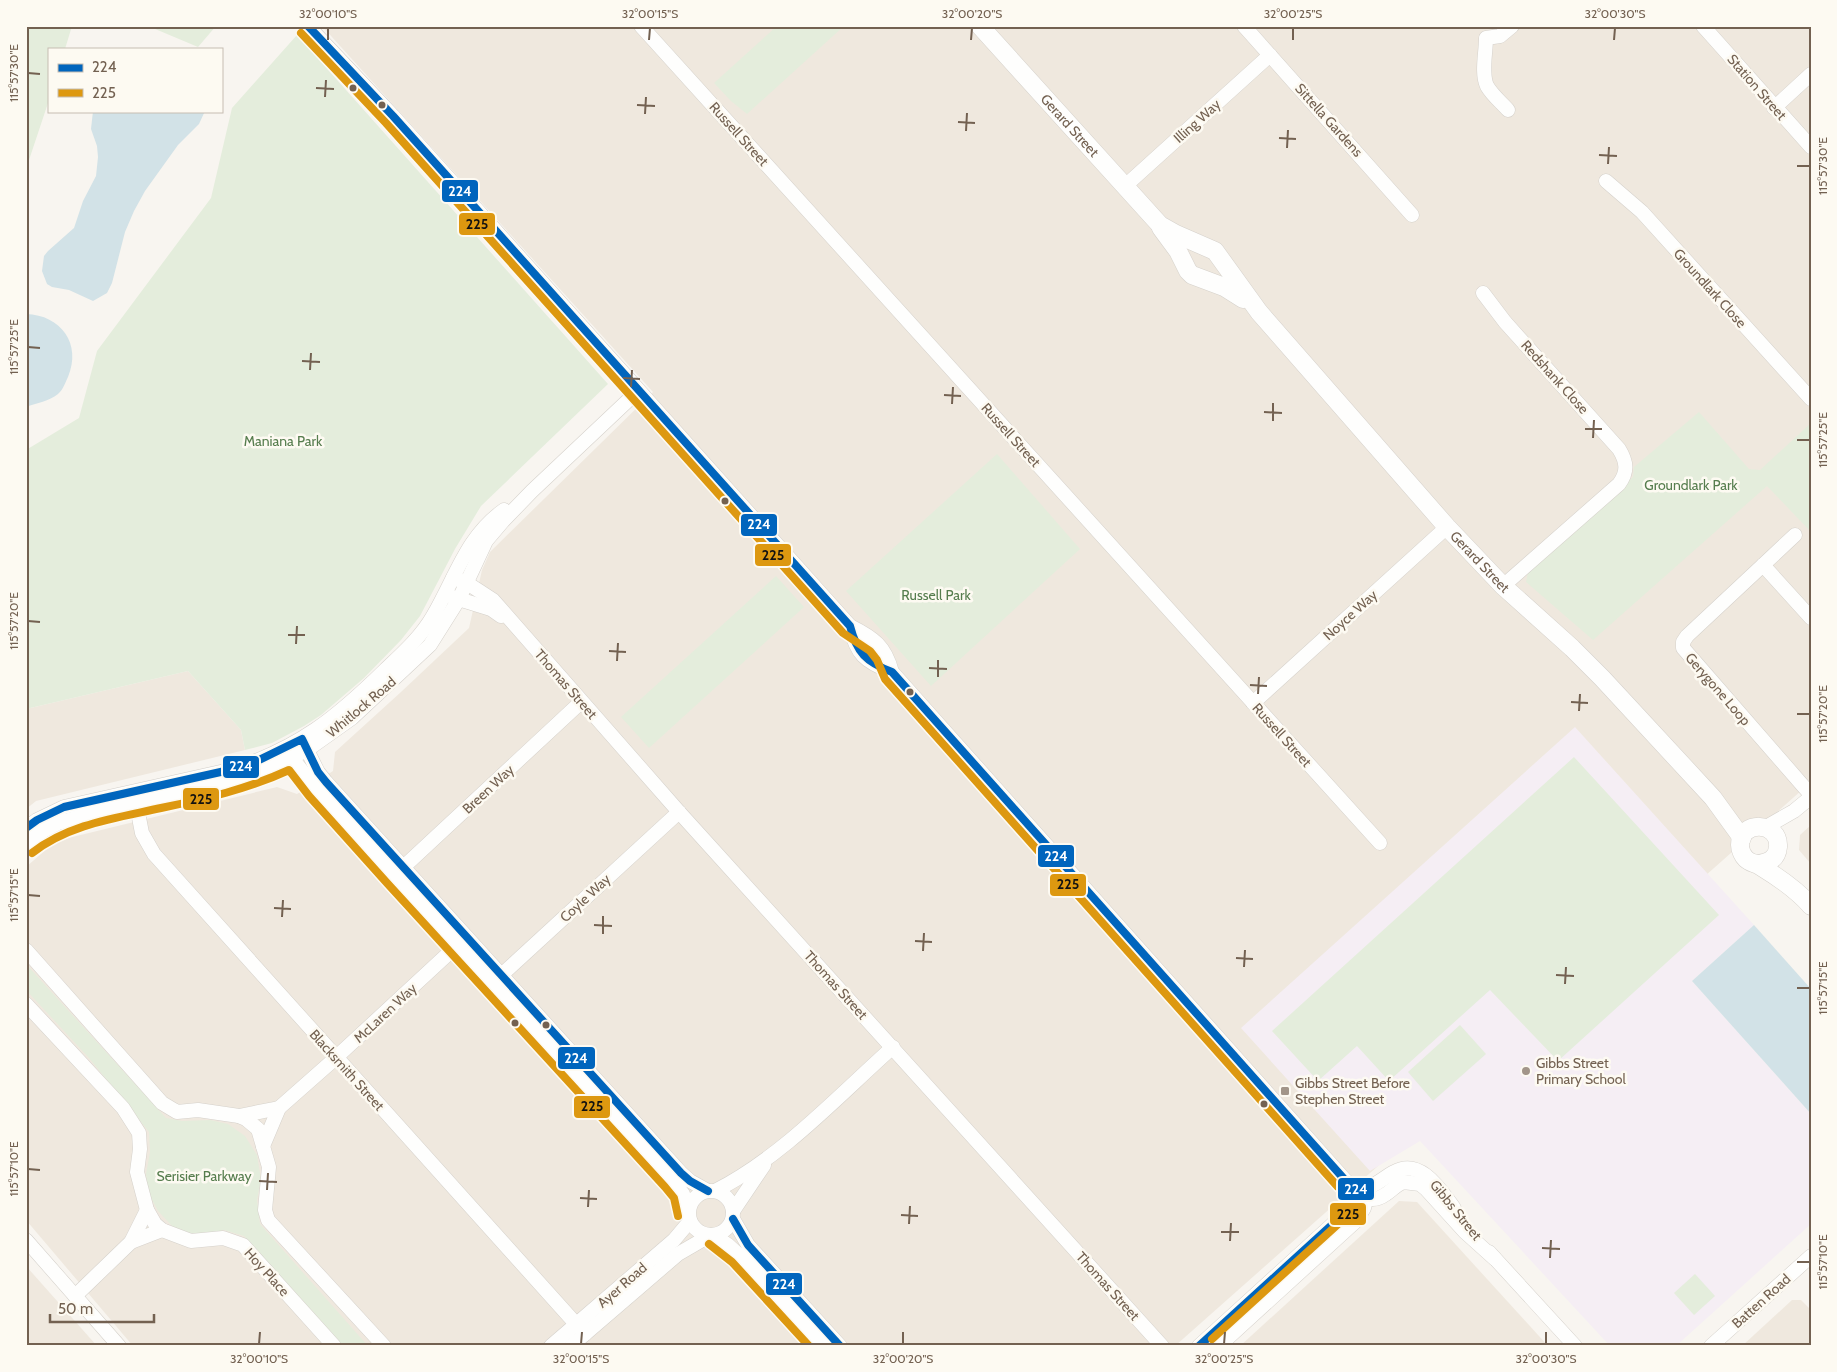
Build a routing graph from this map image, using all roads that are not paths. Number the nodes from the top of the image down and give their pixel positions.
1 (308, 26) edge
2 (641, 26) edge
3 (980, 26) edge
4 (1244, 26) edge
5 (1512, 26) edge
6 (1703, 26) edge
7 (1270, 55) junction
8 (1811, 74) edge
9 (1774, 108) junction
10 (1508, 110) dead end
11 (1811, 147) edge
12 (1606, 181) dead end
13 (1124, 187) junction
14 (1412, 215) dead end
15 (1160, 225) junction
16 (1483, 293) dead end
17 (1259, 312) junction
18 (638, 391) junction
19 (1811, 399) edge
20 (532, 491) junction
21 (1447, 526) junction
22 (1795, 535) dead end
23 (1764, 565) junction
24 (453, 578) junction
25 (466, 583) junction
26 (1502, 586) junction
27 (445, 595) junction
28 (459, 599) junction
29 (1811, 618) edge
30 (512, 623) junction
31 (850, 626) junction
32 (892, 672) junction
33 (581, 702) junction
34 (1253, 703) junction
35 (305, 745) junction
36 (290, 753) junction
37 (1811, 796) edge
38 (135, 798) junction
39 (1713, 798) junction
40 (679, 812) junction
41 (26, 828) edge
42 (1769, 836) junction
43 (1742, 838) junction
44 (1380, 843) dead end
45 (26, 845) edge
46 (1758, 864) junction
47 (399, 872) junction
48 (1807, 902) edge
49 (462, 941) junction
50 (26, 950) edge
51 (496, 980) junction
52 (26, 1004) edge
53 (892, 1047) junction
54 (336, 1057) junction
55 (279, 1108) junction
56 (238, 1116) junction
57 (263, 1146) junction
58 (771, 1157) junction
59 (712, 1191) junction
60 (1364, 1191) junction
61 (147, 1210) junction
62 (733, 1215) junction
63 (689, 1217) junction
64 (159, 1227) junction
65 (712, 1236) junction
66 (26, 1240) edge
67 (130, 1242) junction
68 (1806, 1261) edge
69 (1811, 1276) edge
70 (75, 1296) junction
71 (581, 1329) junction
72 (838, 1345) edge
73 (119, 1346) edge
74 (334, 1346) edge
75 (384, 1346) edge
76 (551, 1346) edge
77 (572, 1346) edge
78 (823, 1346) edge
79 (1162, 1346) edge
80 (1199, 1346) edge
81 (1219, 1346) edge
82 (1575, 1346) edge
83 (1711, 1346) edge

1 - 18 street
2 - 34 street, Russell Street
3 - 13 street, Gerard Street
4 - 7 street, Sittella Gardens
5 - 10 street
6 - 9 street, Station Street
7 - 13 street, Illing Way
7 - 14 street, Sittella Gardens
8 - 9 street
9 - 11 street, Station Street
12 - 19 street, Groundlark Close
13 - 15 street, Gerard Street
15 - 17 street, Gerard Street
15 - 17 street, Gerard Street
16 - 26 street, Redshank Close
17 - 21 street, Gerard Street
18 - 20 street, Whitlock Road
18 - 31 street
20 - 24 street, Whitlock Road
20 - 25 street, Whitlock Road
21 - 26 street, Gerard Street
21 - 34 street, Noyce Way
22 - 23 street, Gerygone Loop
23 - 29 street
23 - 37 street, Gerygone Loop
24 - 25 street, Thomas Street
24 - 27 street, Whitlock Road
25 - 28 street, Whitlock Road
25 - 30 street, Thomas Street
26 - 39 street, Gerard Street
27 - 28 street, Thomas Street
27 - 35 street, Whitlock Road
28 - 30 street, Thomas Street
28 - 35 street, Whitlock Road
30 - 33 street, Thomas Street
31 - 32 street
31 - 32 street
32 - 60 street
33 - 40 street, Thomas Street
33 - 47 street, Breen Way
34 - 44 street, Russell Street
35 - 36 street, Whitlock Road
35 - 47 street
36 - 38 street, Whitlock Road
36 - 47 street
37 - 42 street
38 - 41 street, Whitlock Road
38 - 45 street, Whitlock Road
38 - 54 street, Blacksmith Street
39 - 42 street, Gerard Street
39 - 43 street, Gerard Street
40 - 51 street, Coyle Way
40 - 53 street, Thomas Street
42 - 43 street
42 - 46 street
42 - 48 street, Gerard Street
43 - 46 street
46 - 48 street, Gerard Street
47 - 49 street
49 - 51 street
49 - 54 street, McLaren Way
50 - 56 street
51 - 59 street
51 - 63 street
52 - 61 street
53 - 58 street
53 - 79 street, Thomas Street
54 - 55 street, McLaren Way
54 - 71 street, Blacksmith Street
55 - 56 street
55 - 57 street, McLaren Way
56 - 57 street
57 - 75 street
58 - 59 street
58 - 62 street
59 - 62 street
59 - 63 street
60 - 80 street
60 - 81 street
60 - 82 street, Gibbs Street
61 - 64 street
61 - 67 street
62 - 65 street
62 - 72 street
63 - 65 street
63 - 71 street, Ayer Road
64 - 67 street
64 - 74 street, Hoy Place
65 - 71 street, Ayer Road
65 - 78 street
66 - 70 street
67 - 70 street
68 - 69 street
68 - 83 street, Batten Road
70 - 73 street
71 - 76 street, Ayer Road
71 - 77 street, Ayer Road

